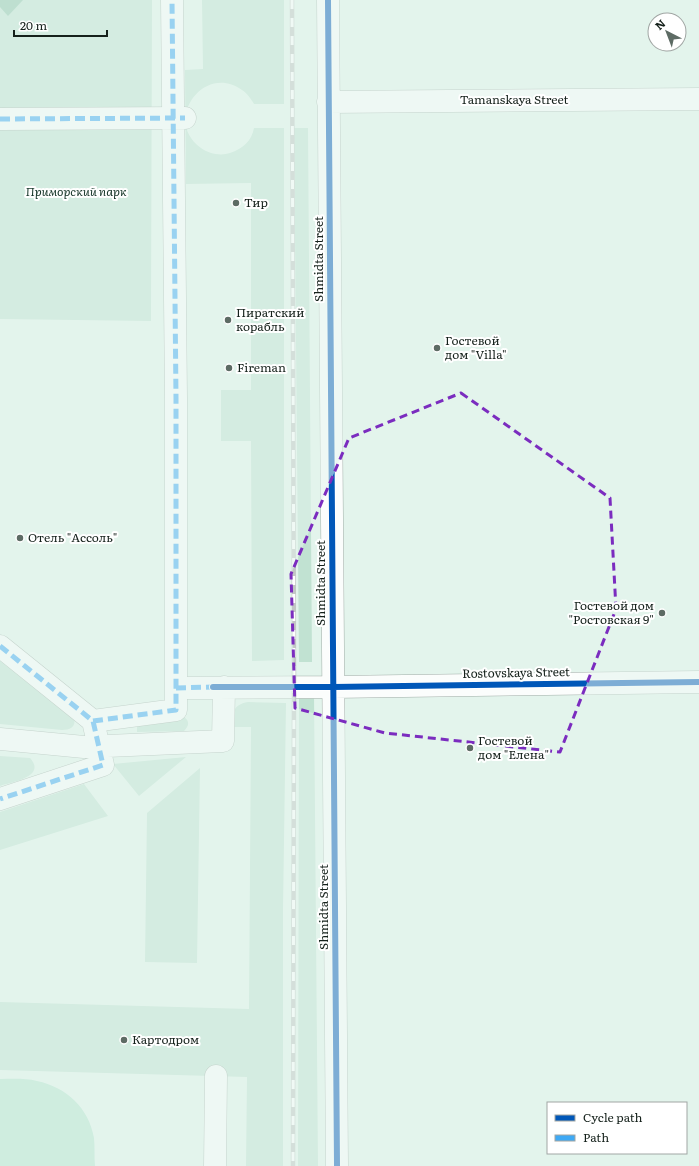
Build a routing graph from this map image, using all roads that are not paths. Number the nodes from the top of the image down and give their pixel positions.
1 (172, 0) edge
2 (328, 0) edge
3 (699, 99) edge
4 (328, 102) junction
5 (179, 118) junction
6 (0, 119) edge
7 (0, 646) edge
8 (699, 682) edge
9 (218, 687) junction
10 (333, 687) junction
11 (176, 688) junction
12 (93, 721) junction
13 (0, 739) edge
14 (101, 756) junction
15 (0, 799) edge
16 (216, 1076) dead end
17 (214, 1166) edge
18 (337, 1166) edge

1 - 5 street
2 - 4 street, Shmidta Street
3 - 4 street, Tamanskaya Street
4 - 10 street, Shmidta Street
5 - 6 street
5 - 11 street
7 - 12 street
8 - 10 street, Rostovskaya Street
9 - 10 street, Rostovskaya Street
9 - 11 street, Rostovskaya Street
9 - 14 street
10 - 18 street, Shmidta Street
11 - 12 street
12 - 14 street
13 - 14 street
14 - 15 street
16 - 17 street

